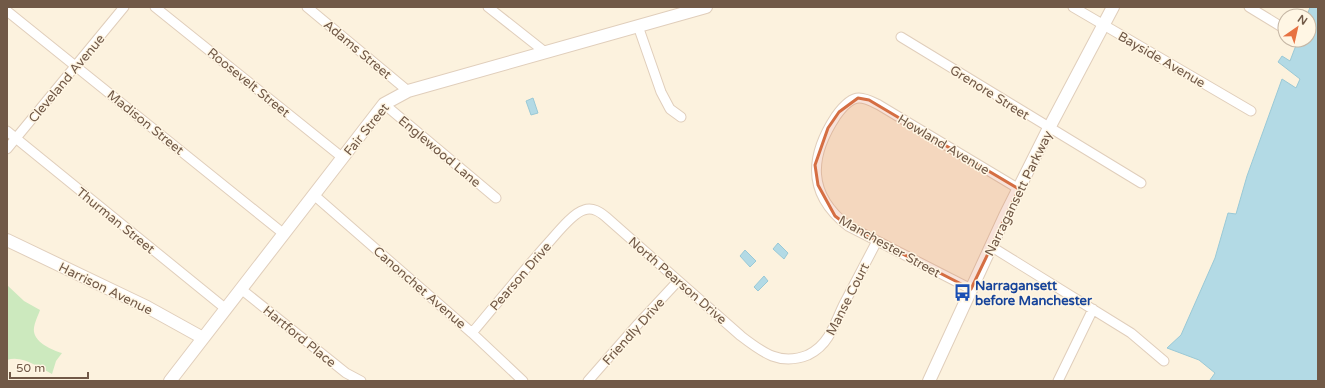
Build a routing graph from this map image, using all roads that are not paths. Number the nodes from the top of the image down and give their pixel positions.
1 (124, 7) edge
2 (155, 7) edge
3 (307, 7) edge
4 (488, 7) edge
5 (706, 7) edge
6 (1073, 7) edge
7 (1113, 7) edge
8 (1249, 7) edge
9 (7, 10) edge
10 (1277, 24) edge
11 (1104, 25) junction
12 (638, 26) junction
13 (901, 37) dead end
14 (545, 52) junction
15 (76, 65) junction
16 (408, 91) junction
17 (869, 100) joint
18 (384, 104) junction
19 (1251, 111) dead end
20 (681, 117) dead end
21 (1049, 128) junction
22 (7, 131) edge
23 (16, 138) junction
24 (7, 149) edge
25 (343, 158) junction
26 (1141, 183) dead end
27 (1019, 189) junction
28 (314, 194) junction
29 (496, 198) dead end
30 (569, 222) joint
31 (284, 234) junction
32 (7, 240) edge
33 (877, 241) junction
34 (992, 247) junction
35 (678, 281) junction
36 (241, 289) junction
37 (971, 289) junction
38 (226, 309) junction
39 (1093, 309) junction
40 (472, 332) junction
41 (203, 338) junction
42 (790, 360) joint
43 (1164, 360) dead end
44 (518, 379) edge
45 (170, 381) edge
46 (361, 381) edge
47 (588, 381) edge
48 (929, 381) edge
49 (1058, 381) edge

1 - 15 street, Cleveland Avenue
2 - 25 street, Roosevelt Street
3 - 16 street, Adams Street
4 - 14 street
5 - 12 street, Fair Street
6 - 11 street, Bayside Avenue
7 - 11 street, Narragansett Parkway
8 - 10 street
9 - 15 street, Madison Street
11 - 19 street, Bayside Avenue
11 - 21 street, Narragansett Parkway
12 - 14 street, Fair Street
12 - 20 street
13 - 21 street, Grenore Street
14 - 16 street, Fair Street
15 - 23 street, Cleveland Avenue
15 - 31 street, Madison Street
16 - 18 street, Fair Street
17 - 27 street, Howland Avenue
17 - 33 street, Manchester Street
18 - 25 street, Fair Street
18 - 29 street, Englewood Lane
21 - 26 street, Grenore Street
21 - 27 street, Narragansett Parkway
22 - 23 street, Thurman Street
23 - 24 street, Cleveland Avenue
23 - 38 street, Thurman Street
25 - 28 street, Fair Street
27 - 34 street, Narragansett Parkway
28 - 31 street, Fair Street
28 - 40 street, Canonchet Avenue
30 - 35 street, North Pearson Drive
30 - 40 street, Pearson Drive
31 - 36 street, Fair Street
32 - 41 street, Harrison Avenue
33 - 37 street, Manchester Street
33 - 42 street, Manse Court
34 - 37 street, Narragansett Parkway
34 - 39 street
35 - 42 street, North Pearson Drive
35 - 47 street, Friendly Drive
36 - 38 street, Fair Street
36 - 46 street, Hartford Place
37 - 48 street, Narragansett Parkway
38 - 41 street, Fair Street
39 - 43 street
39 - 49 street
40 - 44 street, Canonchet Avenue
41 - 45 street, Fair Street

